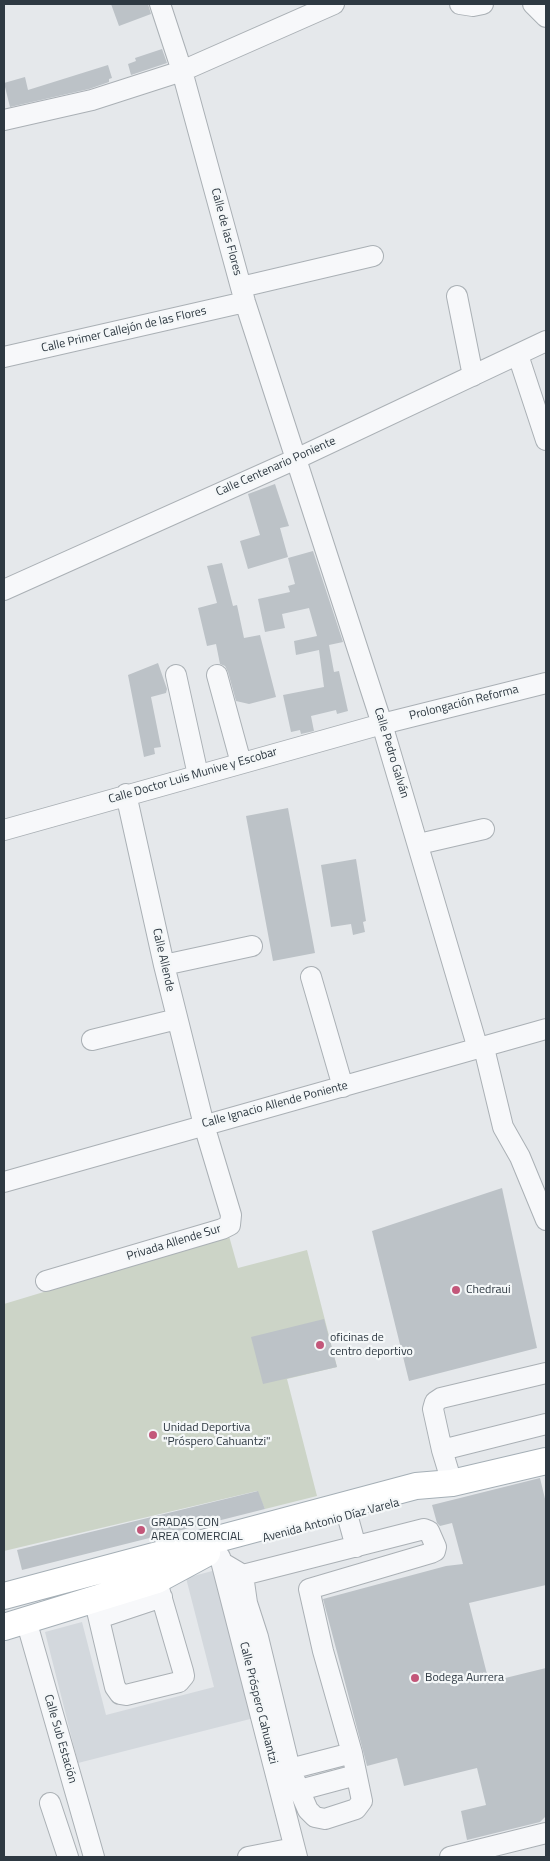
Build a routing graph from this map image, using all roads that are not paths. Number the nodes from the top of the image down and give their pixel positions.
1 (160, 4) edge
2 (334, 4) edge
3 (460, 4) edge
4 (483, 4) edge
5 (533, 4) edge
6 (546, 16) edge
7 (182, 72) junction
8 (4, 120) edge
9 (373, 256) dead end
10 (243, 294) junction
11 (457, 296) dead end
12 (546, 341) edge
13 (518, 355) junction
14 (4, 358) edge
15 (473, 376) junction
16 (546, 440) edge
17 (296, 458) junction
18 (4, 590) edge
19 (217, 674) dead end
20 (176, 675) dead end
21 (546, 683) edge
22 (382, 724) junction
23 (241, 763) junction
24 (198, 775) junction
25 (126, 794) junction
26 (484, 829) dead end
27 (4, 830) edge
28 (418, 844) junction
29 (252, 946) dead end
30 (164, 965) junction
31 (311, 977) dead end
32 (177, 1019) junction
33 (546, 1029) edge
34 (92, 1040) dead end
35 (481, 1049) junction
36 (343, 1087) junction
37 (204, 1125) junction
38 (4, 1182) edge
39 (546, 1220) edge
40 (46, 1281) dead end
41 (546, 1373) edge
42 (546, 1424) edge
43 (442, 1450) junction
44 (546, 1461) edge
45 (452, 1483) junction
46 (348, 1518) junction
47 (356, 1548) junction
48 (216, 1555) junction
49 (243, 1575) junction
50 (153, 1576) junction
51 (4, 1582) edge
52 (4, 1596) edge
53 (97, 1608) junction
54 (11, 1618) edge
55 (352, 1753) junction
56 (290, 1769) junction
57 (356, 1776) junction
58 (300, 1790) junction
59 (50, 1803) dead end
60 (546, 1833) edge
61 (296, 1852) edge
62 (68, 1857) edge
63 (94, 1857) edge
64 (248, 1857) edge
65 (450, 1857) edge

1 - 7 street, Calle de las Flores
2 - 7 street
3 - 4 street
5 - 6 street
7 - 8 street
7 - 10 street, Calle de las Flores
9 - 10 street, Calle Primer Callejón de las Flores
10 - 14 street, Calle Primer Callejón de las Flores
10 - 17 street, Calle de las Flores
11 - 15 street
12 - 13 street, Calle Centenario Poniente
13 - 15 street, Calle Centenario Poniente
13 - 16 street
15 - 17 street, Calle Centenario Poniente
17 - 18 street, Calle Centenario Poniente
17 - 22 street, Calle Pedro Galván
19 - 23 street
20 - 24 street
21 - 22 street, Prolongación Reforma
22 - 23 street, Calle Doctor Luis Munive y Escobar
22 - 28 street, Calle Pedro Galván
23 - 24 street, Calle Doctor Luis Munive y Escobar
24 - 25 street, Calle Doctor Luis Munive y Escobar
25 - 27 street, Calle Doctor Luis Munive y Escobar
25 - 30 street, Calle Allende
26 - 28 street
28 - 35 street, Calle Pedro Galván
29 - 30 street
30 - 32 street, Calle Allende
31 - 36 street
32 - 34 street
32 - 37 street, Calle Allende
33 - 35 street, Calle Ignacio Allende Poniente
35 - 36 street, Calle Ignacio Allende Poniente
35 - 39 street, Calle Pedro Galván
36 - 37 street, Calle Ignacio Allende Poniente
37 - 38 street, Calle Ignacio Allende Poniente
37 - 40 street, Privada Allende Sur
41 - 43 street
42 - 43 street
43 - 45 street
44 - 45 main road, Avenida Antonio Díaz Varela
45 - 46 main road, Avenida Antonio Díaz Varela
45 - 50 main road, Avenida Antonio Díaz Varela
46 - 47 street
46 - 48 main road, Avenida Antonio Díaz Varela
47 - 49 street
47 - 55 street
48 - 49 street
48 - 50 main road, Avenida Antonio Díaz Varela
48 - 61 street, Calle Próspero Cahuantzi
49 - 56 street
50 - 51 main road
50 - 52 main road, Avenida Antonio Díaz Varela
50 - 53 main road
50 - 53 street
50 - 54 main road, Avenida Antonio Díaz Varela
53 - 54 main road
54 - 63 street, Calle Sub Estación
55 - 56 street
55 - 57 street
56 - 58 street
57 - 58 street
57 - 58 street
59 - 62 street
60 - 65 street
61 - 64 street

